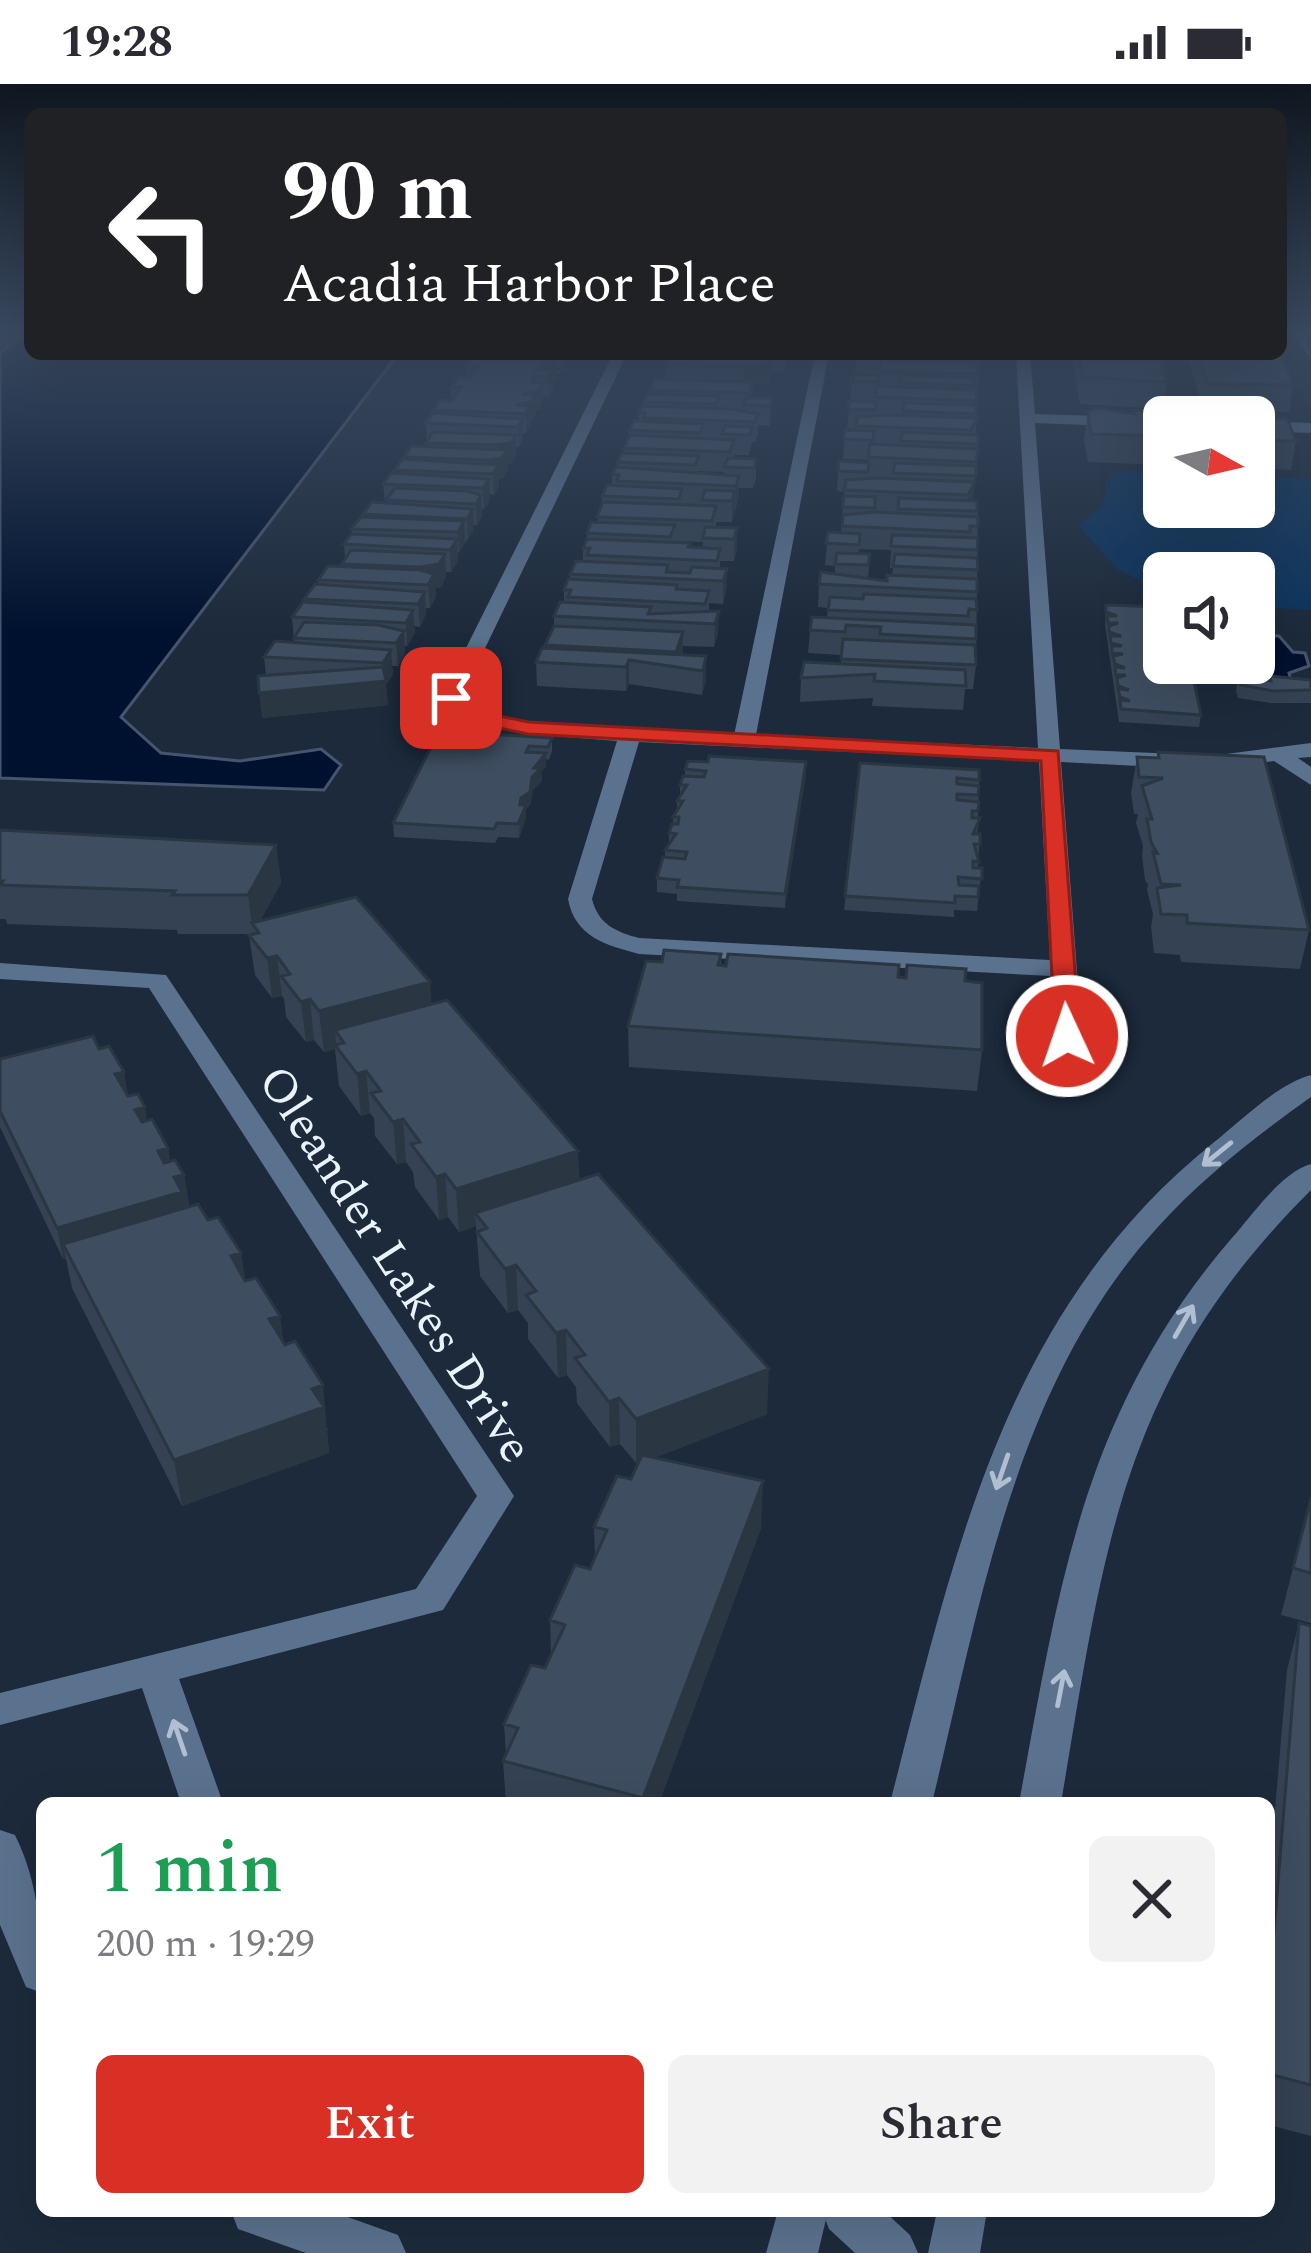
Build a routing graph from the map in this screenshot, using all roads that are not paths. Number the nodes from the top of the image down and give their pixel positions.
1 (582, 432) edge
2 (806, 432) edge
3 (1029, 432) edge
4 (630, 735) junction
5 (744, 740) junction
6 (1311, 750) edge
7 (1051, 755) junction
8 (1280, 755) junction
9 (1311, 778) edge
10 (1064, 969) junction
11 (0, 971) edge
12 (1067, 1036) dead end
13 (1311, 1084) edge
14 (1311, 1173) edge
15 (156, 1671) junction
16 (0, 1709) edge
17 (200, 1797) edge
18 (913, 1797) edge
19 (1041, 1797) edge
20 (0, 1848) edge
21 (36, 1958) edge
22 (274, 2217) edge
23 (801, 2217) edge
24 (853, 2217) edge
25 (961, 2217) edge
26 (380, 2253) edge
27 (792, 2253) edge
28 (892, 2253) edge
29 (954, 2253) edge

1 - 4 street
2 - 5 street
3 - 7 street
4 - 5 street
4 - 10 street
5 - 7 street
6 - 8 street
7 - 8 street
7 - 10 street
8 - 9 street
10 - 12 street
11 - 15 street, Oleander Lakes Drive
13 -> 18 street
19 -> 14 street
15 - 16 street, Oleander Lakes Drive
17 -> 15 street
20 - 21 street
22 - 26 street
23 - 27 street
24 - 28 street
25 - 29 street

